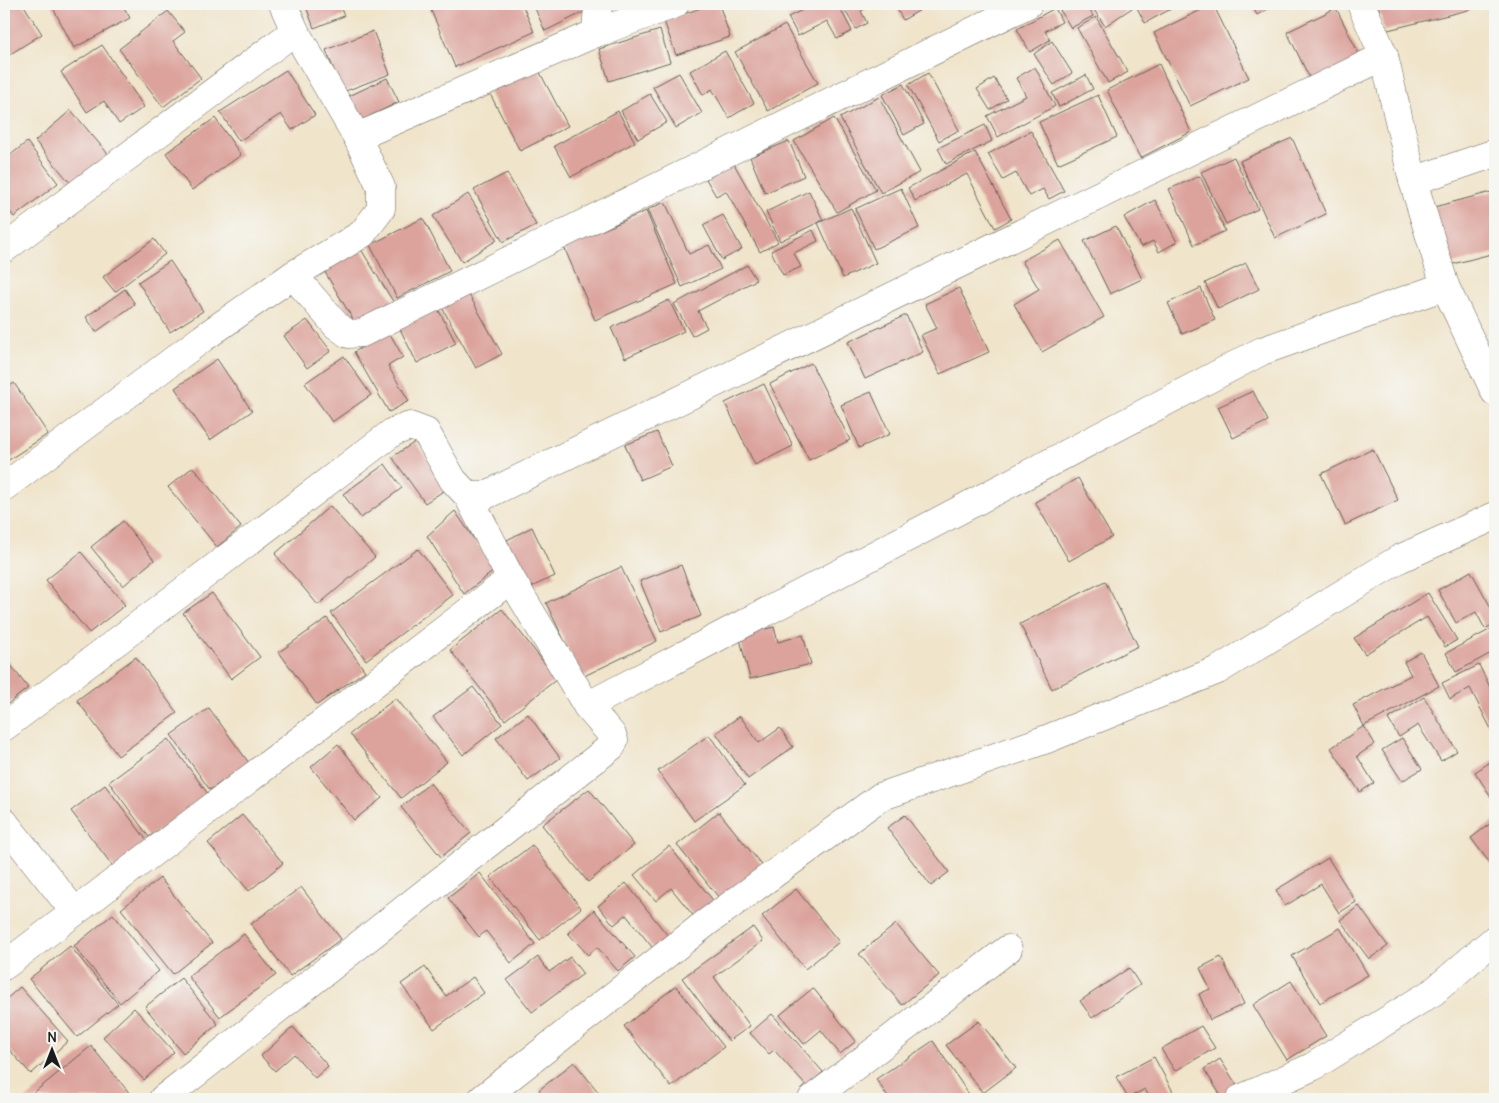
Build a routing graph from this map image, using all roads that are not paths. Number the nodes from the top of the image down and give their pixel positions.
1 (283, 4) edge
2 (598, 4) edge
3 (675, 4) edge
4 (1028, 4) edge
5 (1360, 4) edge
6 (295, 31) junction
7 (596, 33) junction
8 (1384, 56) junction
9 (357, 137) junction
10 (1495, 154) edge
11 (1414, 181) junction
12 (4, 249) edge
13 (293, 275) junction
14 (1445, 286) junction
15 (1495, 392) edge
16 (4, 488) edge
17 (468, 496) junction
18 (1495, 516) edge
19 (511, 580) junction
20 (587, 706) junction
21 (4, 727) edge
22 (4, 822) edge
23 (74, 911) junction
24 (1495, 939) edge
25 (1008, 949) dead end
26 (4, 966) edge
27 (163, 1099) edge
28 (482, 1099) edge
29 (812, 1099) edge
30 (1240, 1099) edge

1 - 6 street
2 - 7 street
3 - 7 street
4 - 13 street
5 - 8 street
6 - 9 street
6 - 12 street
7 - 9 street
8 - 11 street
8 - 17 street
9 - 13 street
10 - 11 street
11 - 14 street
13 - 16 street
14 - 15 street
14 - 20 street
17 - 19 street
17 - 21 street
18 - 28 street
19 - 20 street
19 - 23 street
20 - 27 street
22 - 23 street
23 - 26 street
24 - 30 street
25 - 29 street

